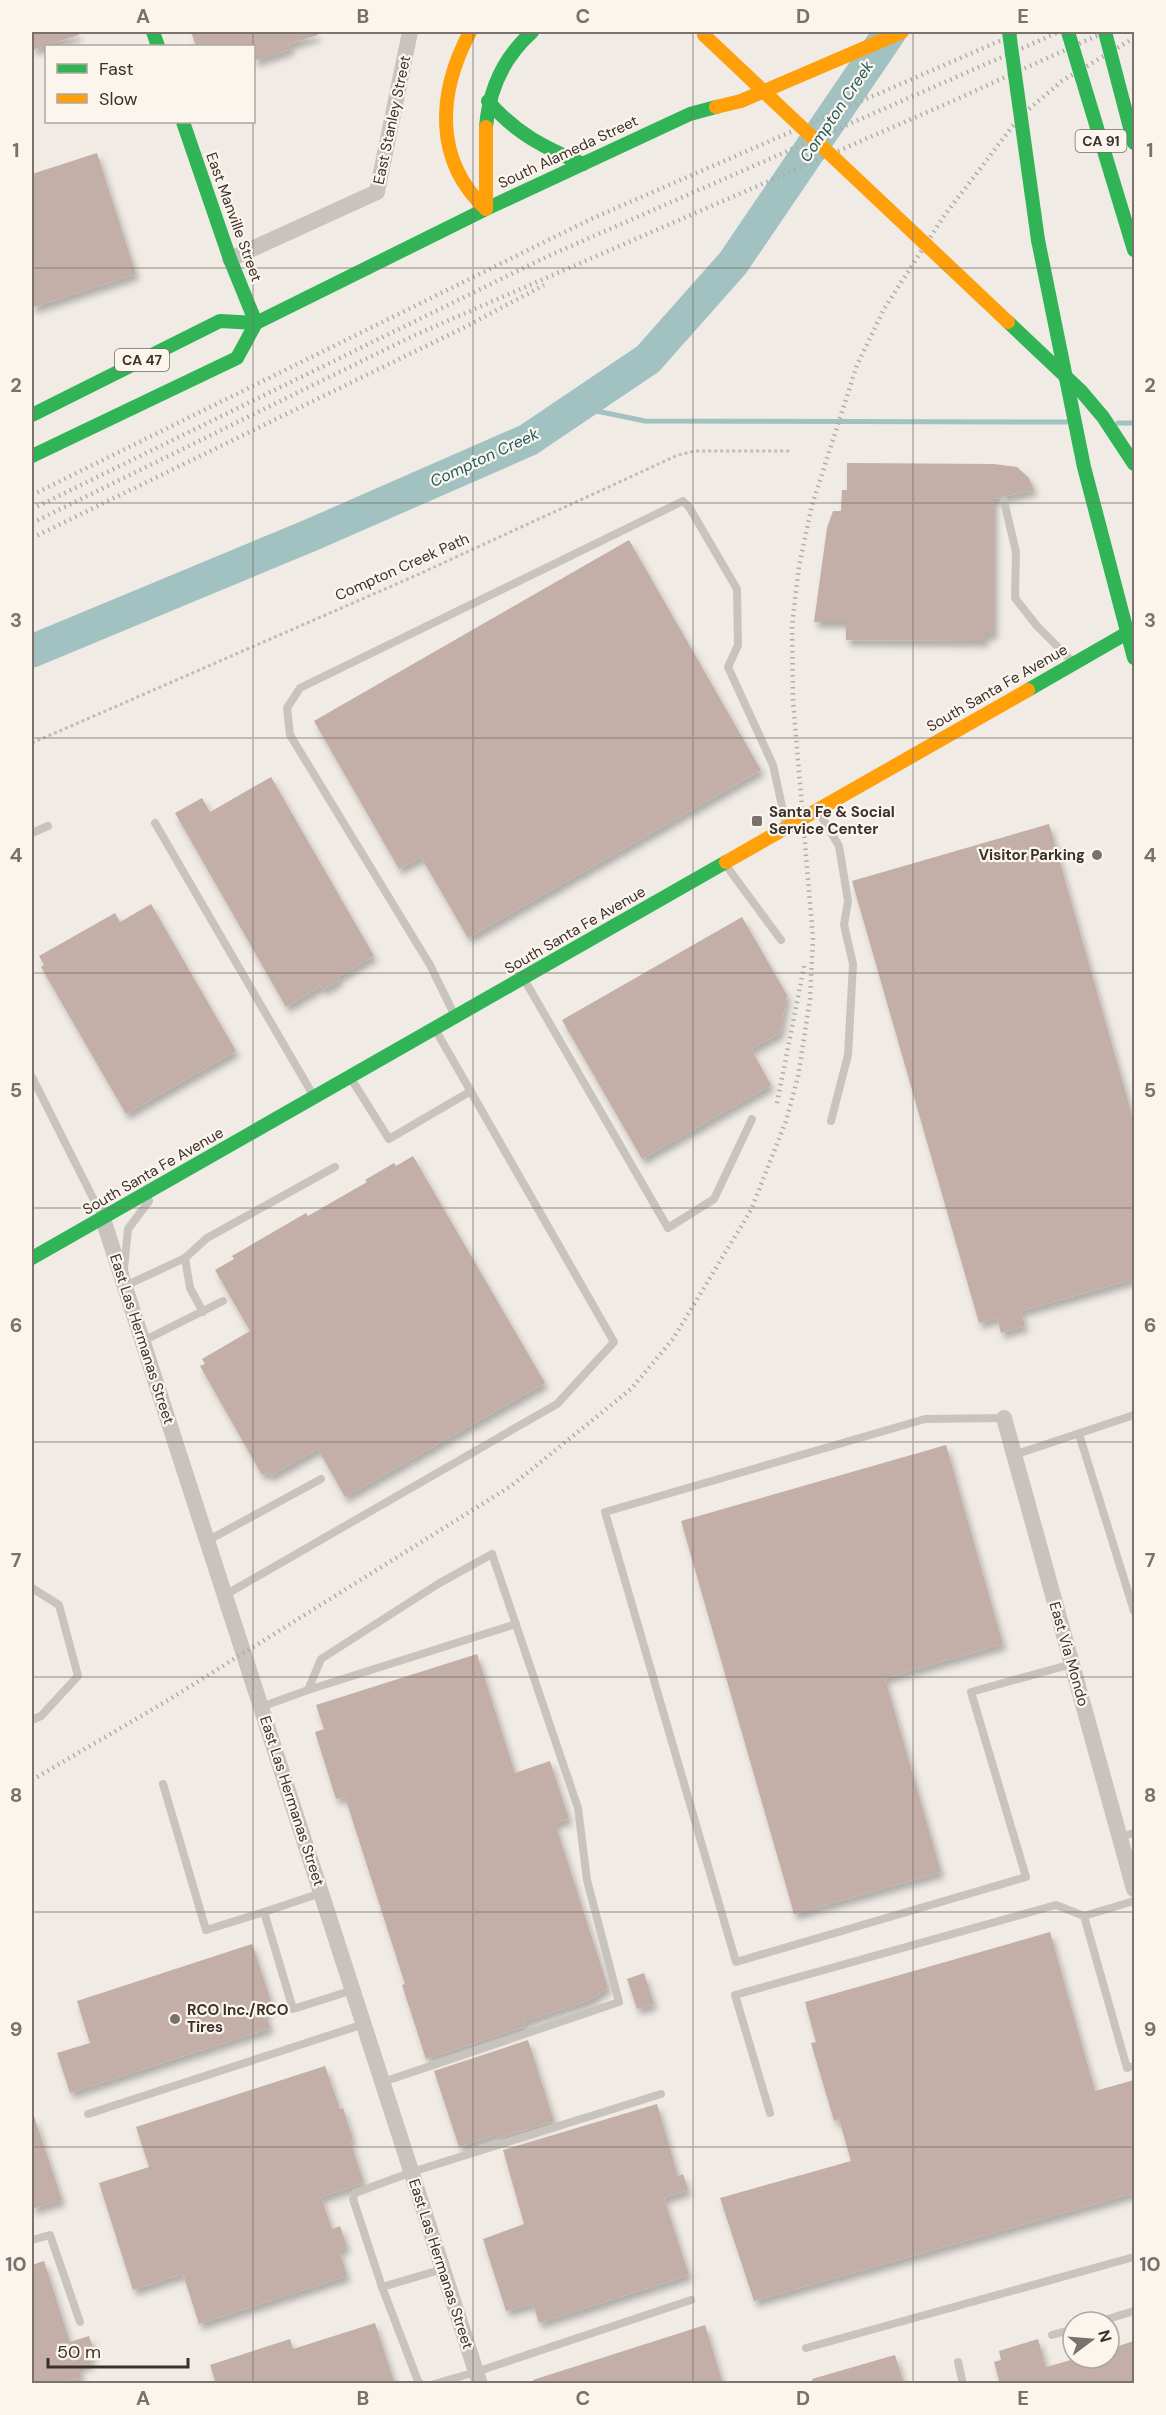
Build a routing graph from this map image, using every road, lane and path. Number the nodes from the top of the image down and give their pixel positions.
1 (410, 32) edge
2 (470, 32) edge
3 (532, 32) edge
4 (902, 32) edge
5 (1009, 32) edge
6 (1068, 32) edge
7 (1105, 32) edge
8 (702, 33) edge
9 (488, 101) junction
10 (183, 123) edge
11 (1134, 143) edge
12 (583, 164) junction
13 (486, 209) junction
14 (1134, 250) edge
15 (230, 259) junction
16 (256, 323) junction
17 (32, 415) edge
18 (790, 451) dead end
19 (32, 456) edge
20 (1134, 464) edge
21 (1004, 501) dead end
22 (1131, 631) edge
23 (1134, 658) edge
24 (1074, 663) junction
25 (32, 743) edge
26 (818, 810) junction
27 (155, 823) dead end
28 (48, 826) dead end
29 (786, 828) junction
30 (32, 833) edge
31 (724, 864) junction
32 (781, 940) dead end
33 (524, 978) junction
34 (456, 1017) junction
35 (435, 1029) junction
36 (32, 1077) edge
37 (350, 1077) junction
38 (471, 1091) junction
39 (315, 1098) junction
40 (752, 1119) dead end
41 (831, 1121) dead end
42 (335, 1167) dead end
43 (163, 1185) junction
44 (103, 1219) junction
45 (32, 1258) edge
46 (184, 1258) junction
47 (124, 1283) junction
48 (223, 1301) dead end
49 (203, 1312) junction
50 (143, 1341) junction
51 (1134, 1415) edge
52 (1004, 1418) joint
53 (1079, 1434) junction
54 (1014, 1455) junction
55 (321, 1479) dead end
56 (207, 1541) junction
57 (32, 1588) edge
58 (225, 1595) junction
59 (1134, 1611) edge
60 (516, 1624) junction
61 (1072, 1664) junction
62 (308, 1689) junction
63 (261, 1707) junction
64 (32, 1720) edge
65 (163, 1784) dead end
66 (1127, 1835) edge
67 (1134, 1883) edge
68 (321, 1893) junction
69 (1134, 1901) edge
70 (264, 1912) junction
71 (1084, 1916) junction
72 (353, 1990) junction
73 (364, 2024) junction
74 (1134, 2066) edge
75 (383, 2082) junction
76 (661, 2094) dead end
77 (770, 2113) dead end
78 (88, 2114) dead end
79 (412, 2172) junction
80 (32, 2240) edge
81 (1134, 2257) edge
82 (443, 2269) junction
83 (382, 2287) junction
84 (691, 2300) dead end
85 (80, 2322) dead end
86 (1061, 2333) edge
87 (1052, 2336) dead end
88 (806, 2349) dead end
89 (958, 2362) dead end
90 (478, 2378) edge
91 (419, 2382) edge
92 (434, 2384) edge
93 (963, 2384) edge

1 - 15 street, East Stanley Street
2 - 13 main road
3 - 9 main road
4 - 12 main road, South Alameda Street
5 - 22 main road, bridge
6 - 14 main road, CA 91, bridge
7 - 11 main road, bridge
8 - 20 main road, bridge
9 - 12 main road
9 - 13 main road
10 - 15 main road, East Manville Street
12 - 13 main road, South Alameda Street
13 - 16 main road, South Alameda Street / CA 47
15 - 16 main road, East Manville Street
16 - 17 main road, South Alameda Street / CA 47
16 - 19 main road, CA 47
18 - 25 path, Compton Creek Path
21 - 24 lane
22 - 23 main road
22 - 24 main road, South Santa Fe Avenue
24 - 26 main road, South Santa Fe Avenue
26 - 29 main road, South Santa Fe Avenue
26 - 41 lane
27 - 39 lane
28 - 30 lane
29 - 31 main road, South Santa Fe Avenue
29 - 34 lane
31 - 32 lane
31 - 33 main road, South Santa Fe Avenue
33 - 34 main road, South Santa Fe Avenue
33 - 40 lane
34 - 35 main road, South Santa Fe Avenue
35 - 37 main road, South Santa Fe Avenue
35 - 38 lane
36 - 44 lane
37 - 38 lane
37 - 39 main road, South Santa Fe Avenue
38 - 58 lane
39 - 43 main road, South Santa Fe Avenue
42 - 46 lane
43 - 44 main road, South Santa Fe Avenue
43 - 47 lane
44 - 45 main road, South Santa Fe Avenue
44 - 47 street, East Las Hermanas Street
46 - 47 lane
46 - 49 lane
47 - 50 street, East Las Hermanas Street
48 - 49 lane
49 - 50 lane
50 - 56 street, East Las Hermanas Street
51 - 53 lane
52 - 54 street, East Via Mondo
52 - 61 lane
53 - 54 lane
53 - 59 lane
54 - 61 street, East Via Mondo
55 - 56 lane
56 - 58 street, East Las Hermanas Street
57 - 64 lane
58 - 63 street, East Las Hermanas Street
60 - 62 lane
60 - 62 lane
60 - 75 lane
61 - 66 street, East Via Mondo
62 - 63 lane
63 - 68 street, East Las Hermanas Street
65 - 70 lane
66 - 67 street, East Via Mondo
68 - 70 lane
68 - 72 street, East Las Hermanas Street
69 - 71 lane
70 - 72 lane
71 - 74 lane
71 - 77 lane
72 - 73 street, East Las Hermanas Street
73 - 75 street, East Las Hermanas Street
73 - 78 lane
75 - 79 street, East Las Hermanas Street
76 - 79 lane
79 - 82 street, East Las Hermanas Street
79 - 83 lane
80 - 85 lane
81 - 88 lane
82 - 83 lane
82 - 90 street, East Las Hermanas Street
83 - 91 lane
84 - 90 lane
86 - 87 lane
89 - 93 lane
90 - 92 lane

